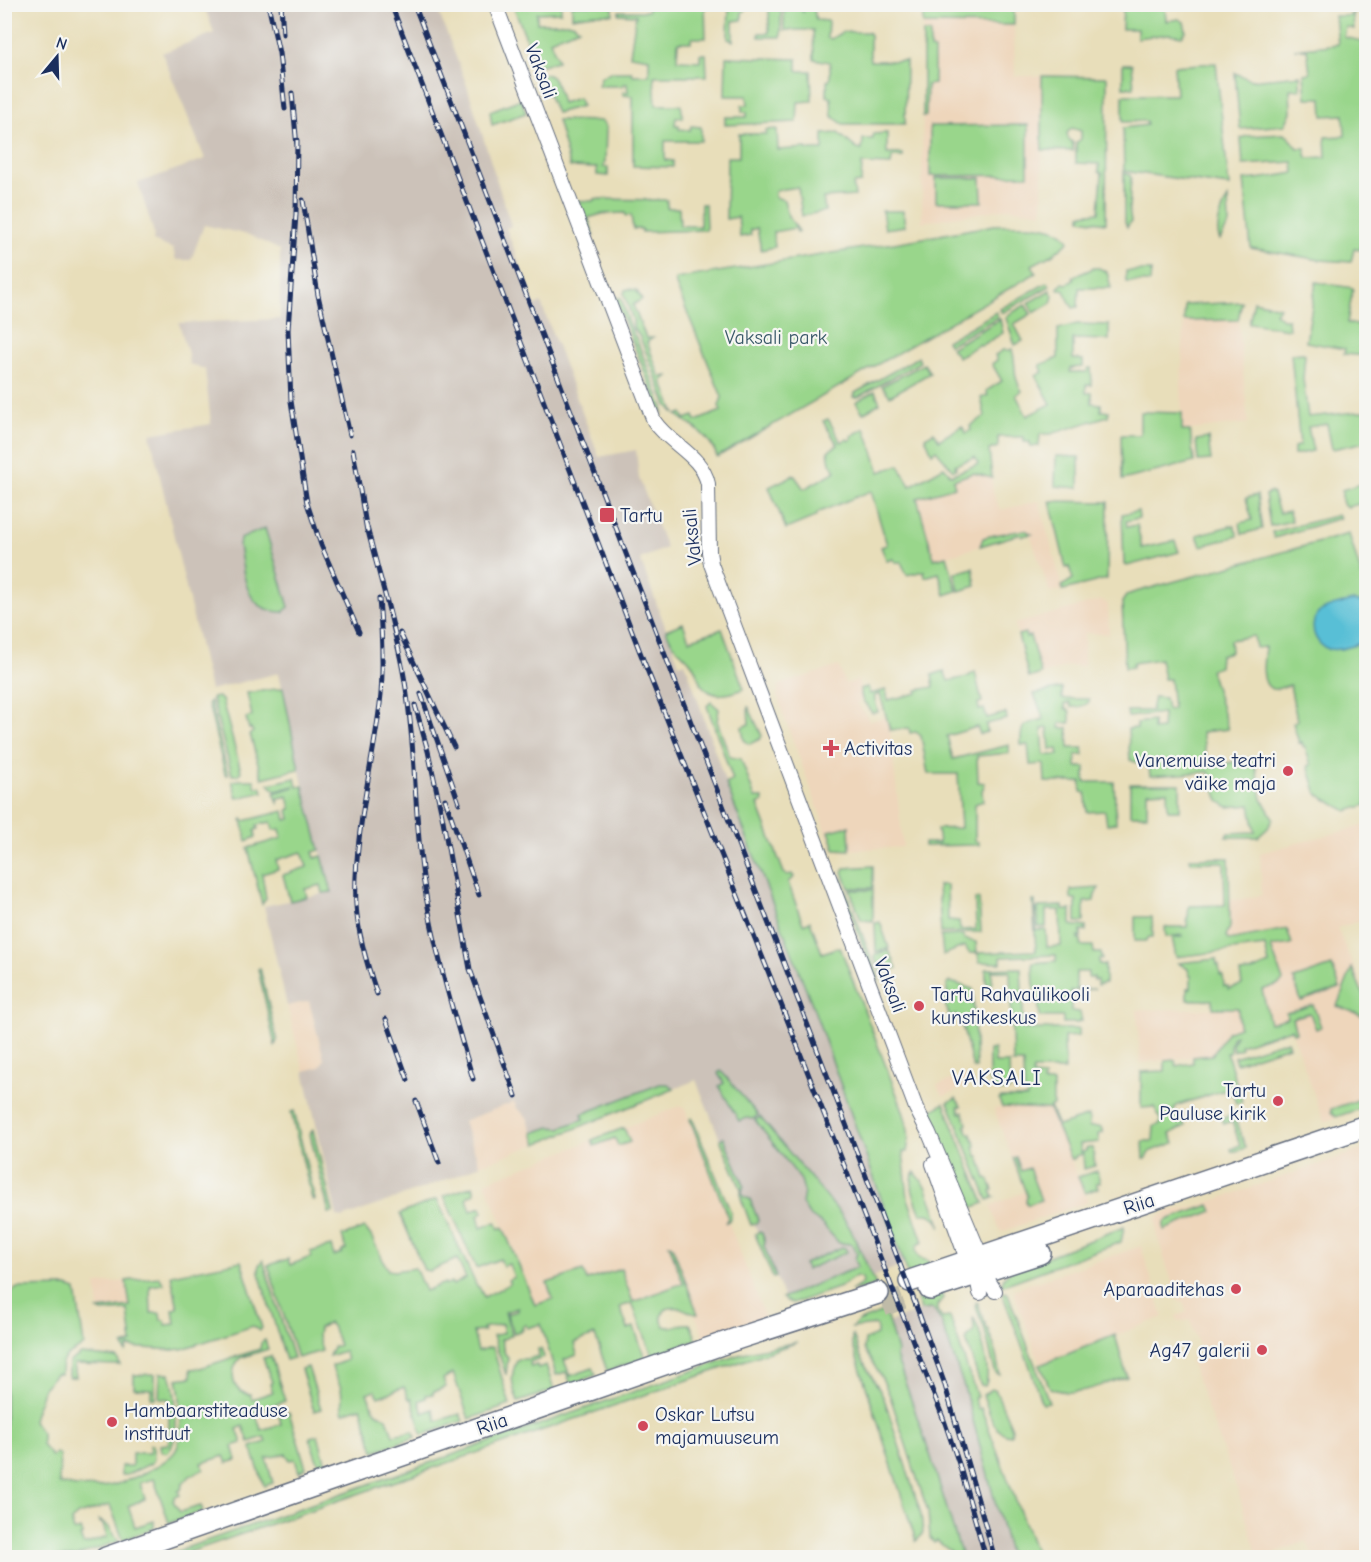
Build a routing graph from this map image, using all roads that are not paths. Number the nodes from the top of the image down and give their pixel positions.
1 (495, 4) edge
2 (919, 1116) junction
3 (1366, 1126) edge
4 (1366, 1139) edge
5 (959, 1239) junction
6 (1012, 1255) junction
7 (977, 1266) junction
8 (946, 1277) junction
9 (916, 1289) joint
10 (106, 1557) edge
11 (137, 1557) edge

1 - 2 street, Vaksali
2 - 5 street, Vaksali
2 - 7 street, Vaksali
3 - 6 highway, Riia
4 - 6 highway, Riia
5 - 7 street, Vaksali
5 - 8 street
6 - 7 highway, Riia
6 - 7 street
7 - 8 highway, Riia
7 - 8 street
7 - 9 street
8 - 9 highway, Riia
10 - 11 highway, Riia

